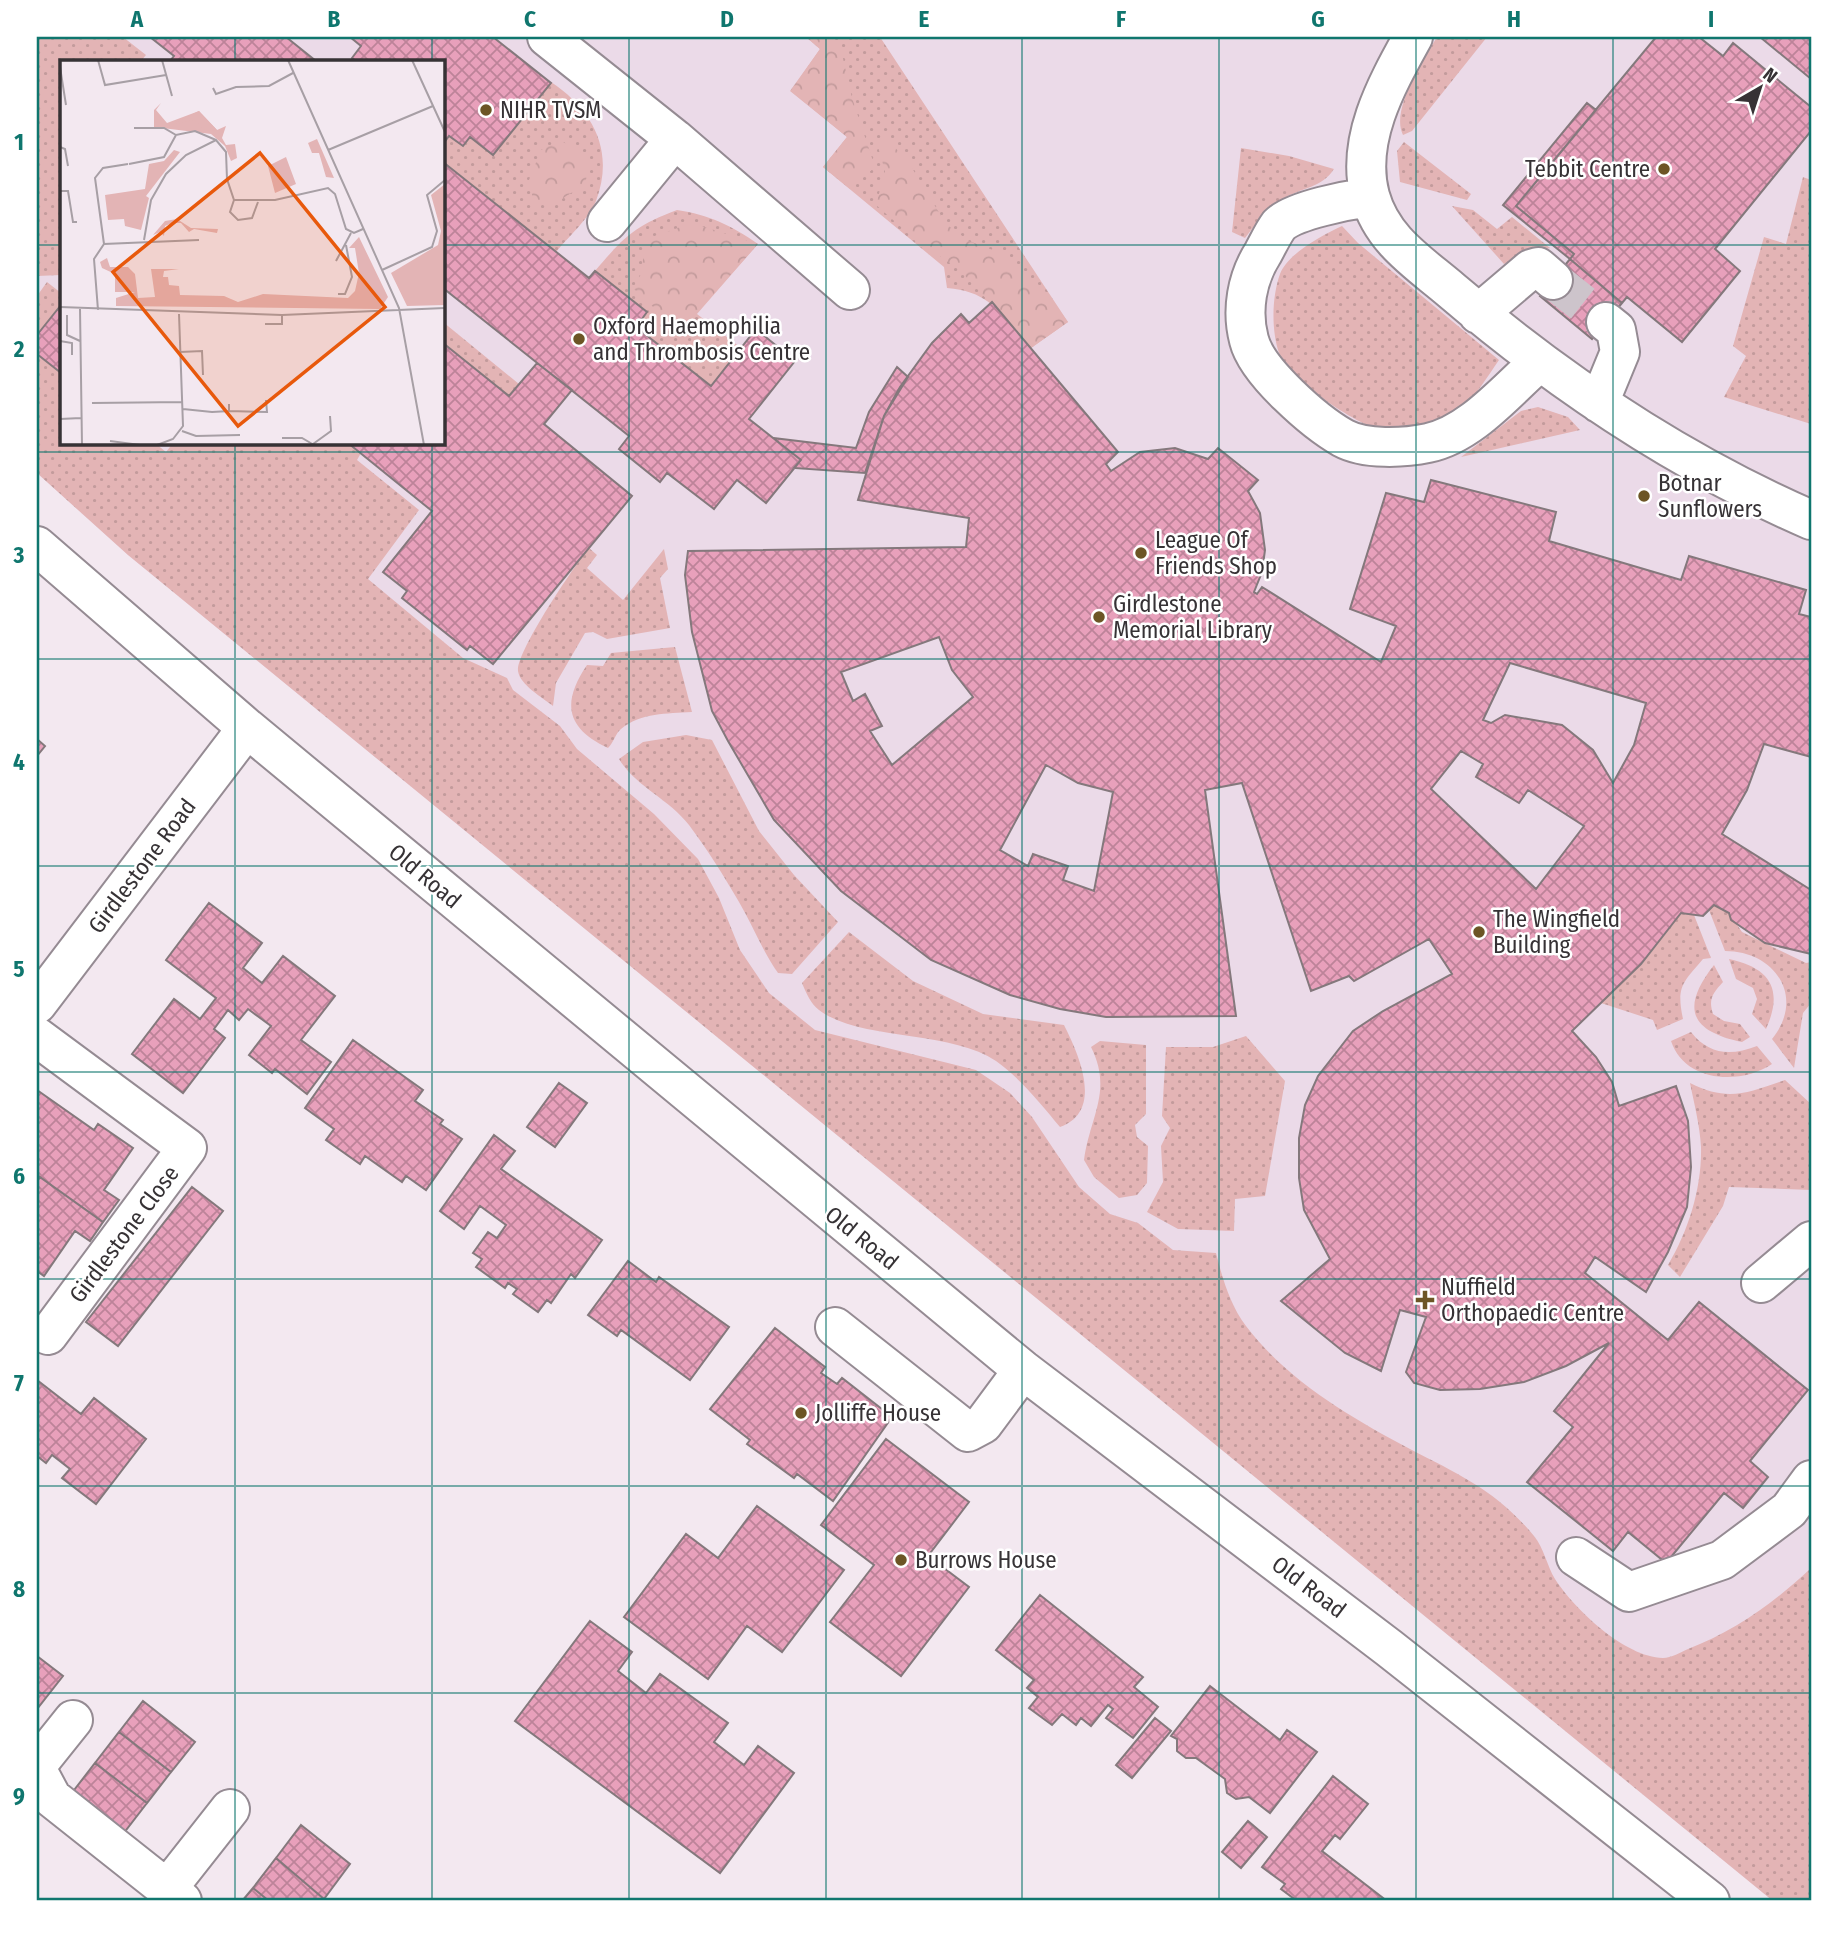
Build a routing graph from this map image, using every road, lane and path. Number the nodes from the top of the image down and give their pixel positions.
1 (547, 37) edge
2 (1413, 37) edge
3 (675, 139) junction
4 (1370, 197) junction
5 (607, 222) dead end
6 (1553, 279) tunnel mouth
7 (850, 290) dead end
8 (1478, 314) junction
9 (1606, 322) tunnel mouth
10 (1539, 362) junction
11 (1599, 403) junction
12 (1811, 520) edge
13 (37, 546) edge
14 (247, 728) junction
15 (37, 1004) edge
16 (37, 1037) edge
17 (1811, 1241) edge
18 (1761, 1283) dead end
19 (835, 1327) dead end
20 (48, 1335) dead end
21 (1023, 1370) junction
22 (1811, 1480) edge
23 (1576, 1556) dead end
24 (73, 1720) dead end
25 (37, 1765) edge
26 (37, 1770) edge
27 (230, 1809) dead end
28 (175, 1895) edge
29 (1710, 1901) edge

1 - 3 street
2 - 4 street
3 - 5 street
3 - 7 street
4 - 8 street
4 - 10 street
6 - 8 street
8 - 10 street
9 - 11 street
10 - 11 street
11 - 12 street
13 - 14 street, Old Road
14 - 15 street, Girdlestone Road
14 - 21 street, Old Road
16 - 20 street, Girdlestone Close
17 - 18 street
19 - 21 street
21 - 29 street, Old Road
22 - 23 street
24 - 25 street
26 - 28 street
27 - 28 street

